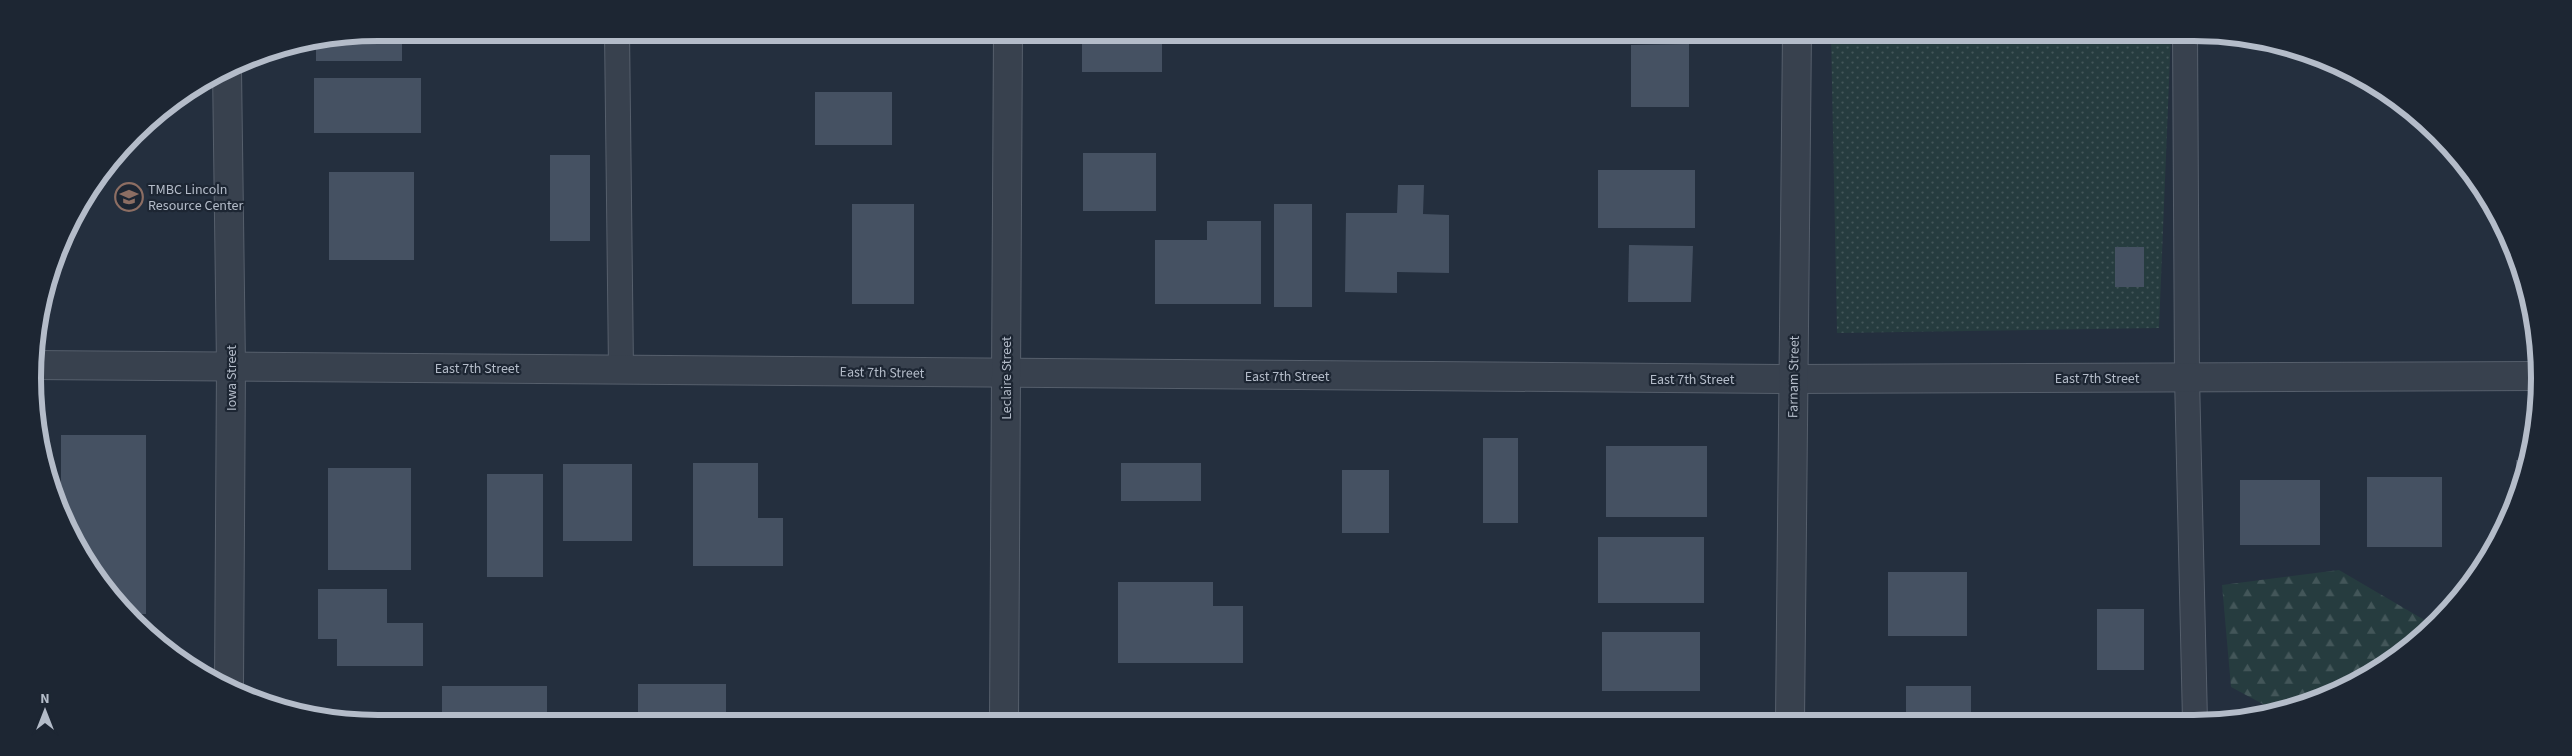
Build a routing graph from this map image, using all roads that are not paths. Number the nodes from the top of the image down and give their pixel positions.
1 (617, 41) edge
2 (1008, 41) edge
3 (1797, 41) edge
4 (2185, 41) edge
5 (227, 77) edge
6 (42, 365) edge
7 (231, 366) junction
8 (621, 369) junction
9 (1006, 374) junction
10 (2531, 376) edge
11 (2188, 377) junction
12 (1793, 379) junction
13 (229, 680) edge
14 (1004, 715) edge
15 (1790, 715) edge
16 (2195, 715) edge

1 - 8 lane
2 - 9 street, Leclaire Street
3 - 12 street, Farnam Street
4 - 11 lane
5 - 7 street, Iowa Street
6 - 7 street, East 7th Street
7 - 8 street, East 7th Street
7 - 13 street, Iowa Street
8 - 9 street, East 7th Street
9 - 12 street, East 7th Street
9 - 14 street, Leclaire Street
10 - 11 street, East 7th Street
11 - 12 street, East 7th Street
11 - 16 lane
12 - 15 street, Farnam Street

